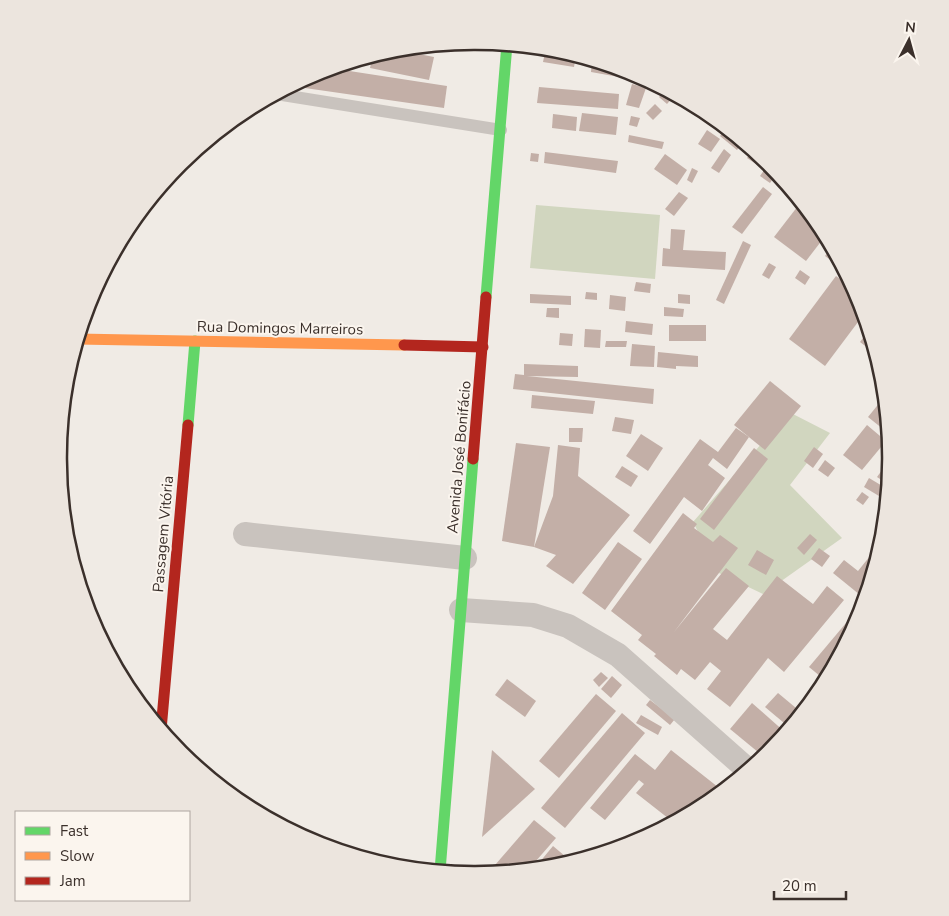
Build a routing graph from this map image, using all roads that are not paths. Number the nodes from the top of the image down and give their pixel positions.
1 (506, 51) edge
2 (287, 96) edge
3 (501, 130) junction
4 (84, 339) edge
5 (195, 341) junction
6 (483, 347) junction
7 (245, 534) dead end
8 (466, 558) junction
9 (461, 610) junction
10 (162, 719) edge
11 (743, 766) edge
12 (441, 864) edge

1 - 3 main road, Avenida José Bonifácio
2 - 3 lane
3 - 6 main road, Avenida José Bonifácio
4 - 5 main road, Rua Domingos Marreiros
5 - 6 main road, Rua Domingos Marreiros
5 - 10 main road, Passagem Vitória
6 - 8 main road, Avenida José Bonifácio
7 - 8 street
8 - 9 main road, Avenida José Bonifácio
9 - 11 street
9 - 12 main road, Avenida José Bonifácio

